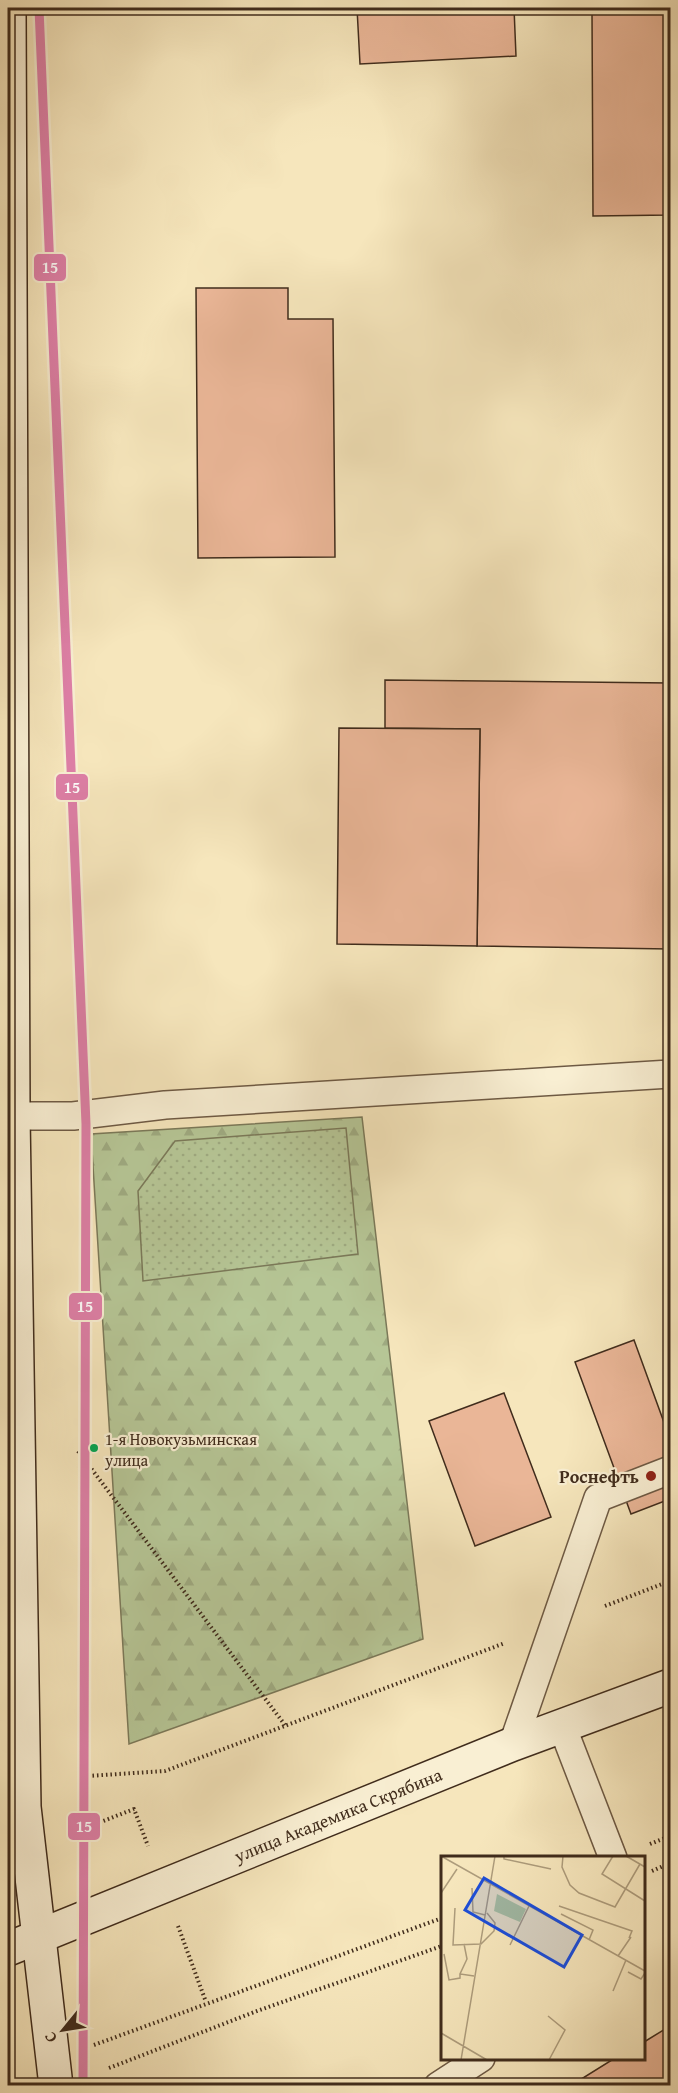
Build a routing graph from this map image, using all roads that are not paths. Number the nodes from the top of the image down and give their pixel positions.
1 (9, 8) edge
2 (10, 1005) edge
3 (670, 1074) edge
4 (13, 1116) junction
5 (670, 1470) edge
6 (670, 1686) edge
7 (562, 1726) junction
8 (513, 1744) junction
9 (612, 1856) edge
10 (22, 1943) edge
11 (478, 2060) edge
12 (54, 2073) edge
13 (438, 2085) edge

1 - 2 street
2 - 4 street
3 - 4 lane
4 - 10 street
5 - 8 lane
6 - 7 street, улица Академика Скрябина
7 - 8 street, улица Академика Скрябина
7 - 9 lane
8 - 10 street, улица Академика Скрябина
10 - 12 street
11 - 13 lane

